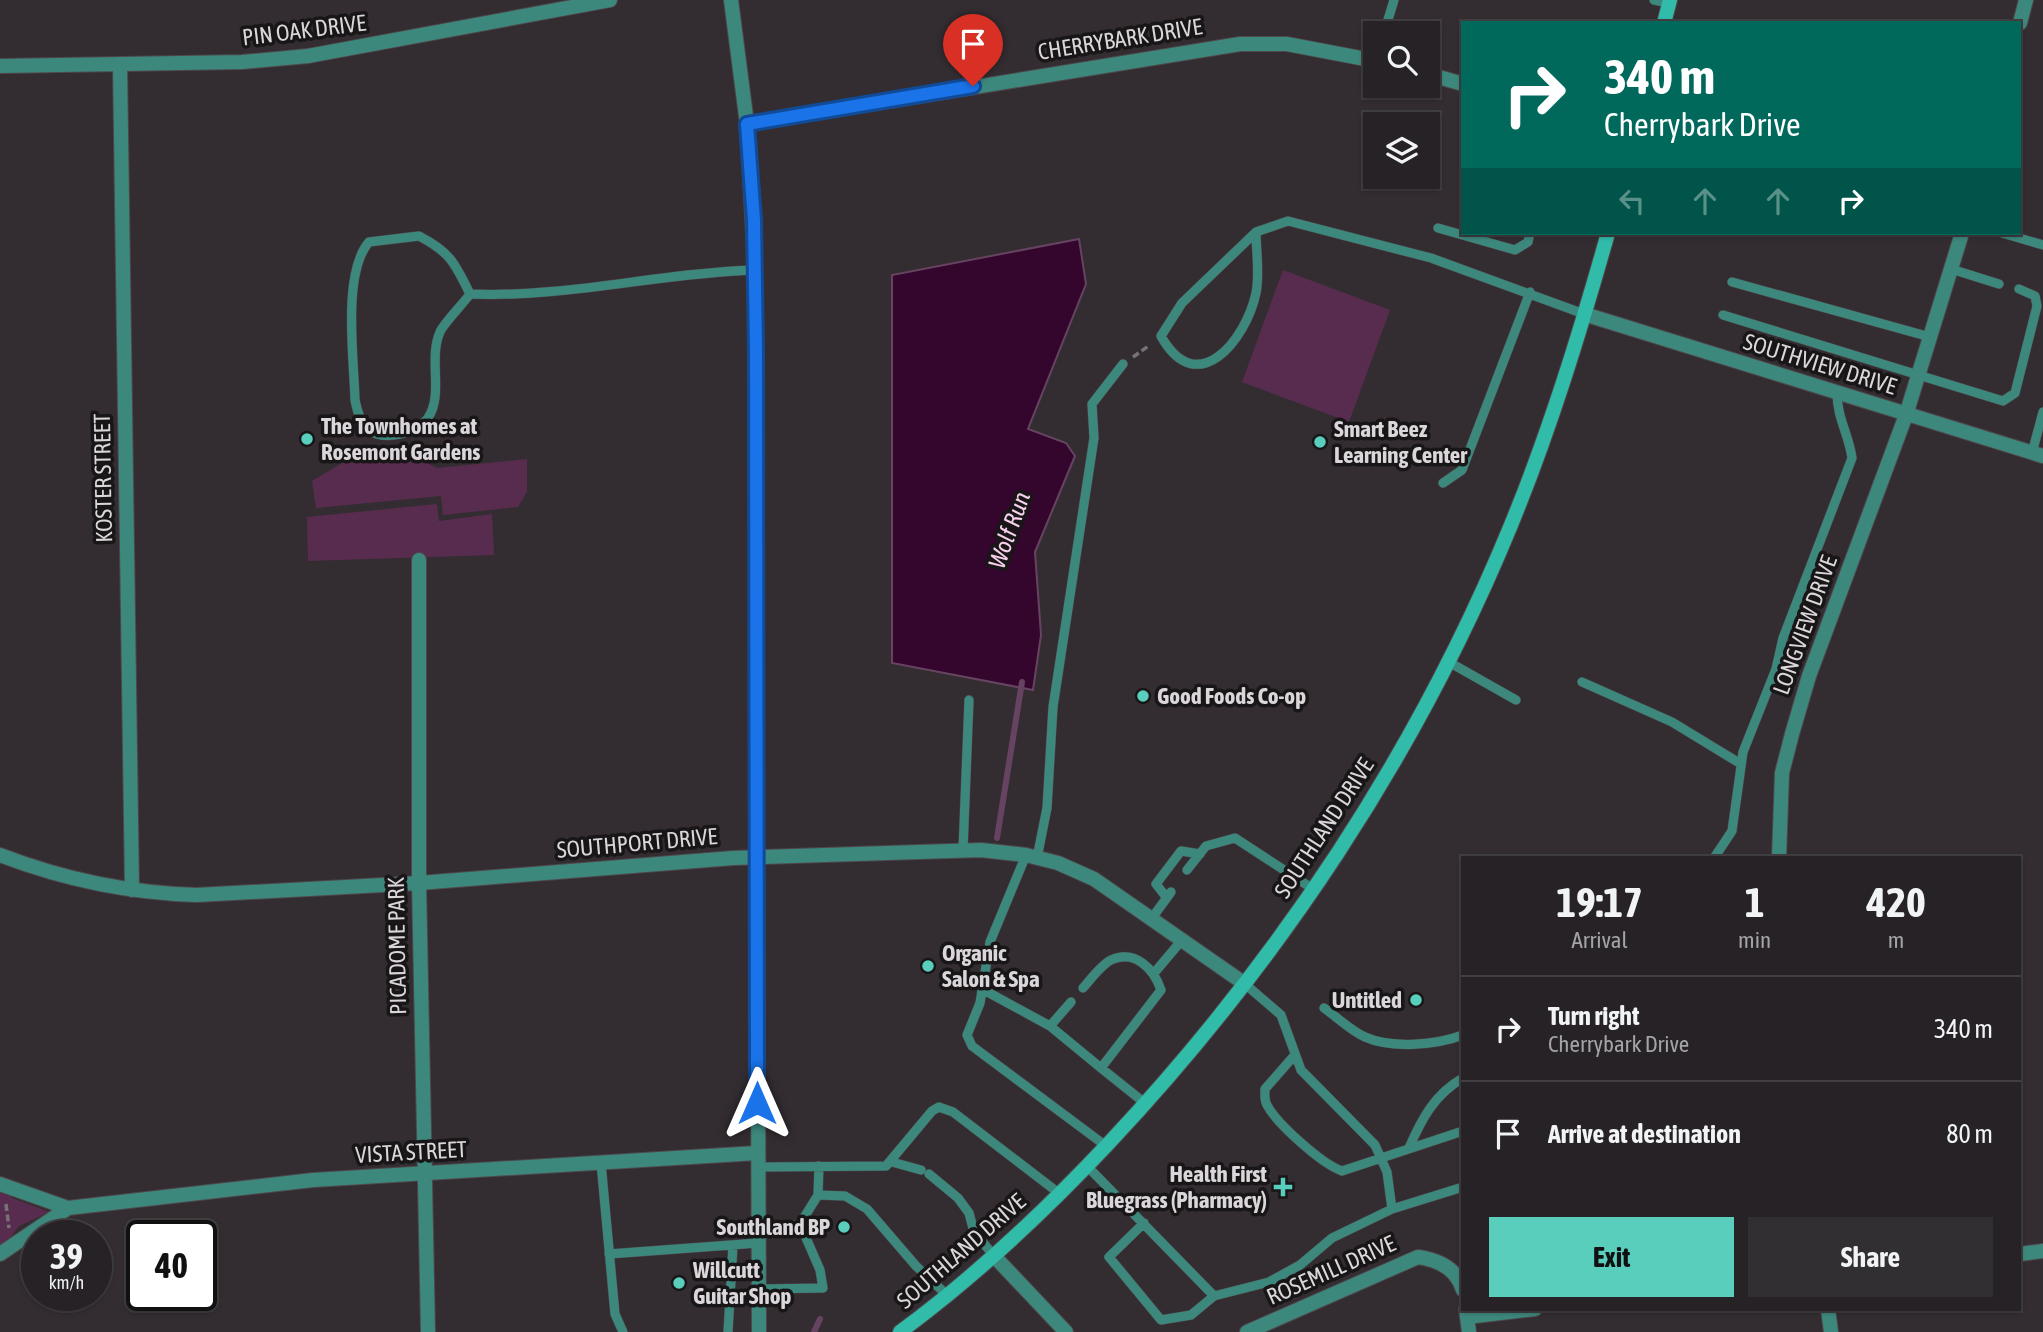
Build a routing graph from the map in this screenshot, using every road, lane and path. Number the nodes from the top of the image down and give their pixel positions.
1 (610, 0) edge
2 (731, 0) edge
3 (1394, 0) edge
4 (2025, 0) edge
5 (1664, 1) edge
6 (1388, 21) edge
7 (1664, 21) edge
8 (2020, 21) edge
9 (1363, 58) edge
10 (120, 65) junction
11 (0, 66) edge
12 (1440, 77) edge
13 (1461, 83) edge
14 (747, 124) junction
15 (1438, 228) dead end
16 (1256, 232) junction
17 (1461, 235) edge
18 (1462, 235) edge
19 (1530, 235) edge
20 (1607, 235) edge
21 (1961, 235) edge
22 (2009, 235) edge
23 (2043, 245) edge
24 (1951, 269) junction
25 (755, 270) junction
26 (1732, 282) dead end
27 (1999, 284) dead end
28 (2020, 289) dead end
29 (1530, 292) junction
30 (470, 294) junction
31 (1584, 314) junction
32 (1723, 315) dead end
33 (1161, 336) junction
34 (1930, 337) junction
35 (1123, 365) joint
36 (1918, 374) junction
37 (1837, 393) junction
38 (2043, 412) edge
39 (1906, 415) junction
40 (2038, 454) edge
41 (1443, 483) dead end
42 (419, 560) dead end
43 (1447, 661) junction
44 (1582, 682) dead end
45 (970, 700) dead end
46 (1516, 700) dead end
47 (1741, 764) junction
48 (963, 850) junction
49 (1200, 854) junction
50 (0, 855) edge
51 (1032, 856) junction
52 (1715, 856) edge
53 (1779, 856) edge
54 (757, 858) junction
55 (1188, 870) dead end
56 (419, 883) junction
57 (132, 890) junction
58 (1313, 890) junction
59 (1152, 918) junction
60 (1182, 940) junction
61 (1155, 972) junction
62 (1245, 984) junction
63 (1083, 988) dead end
64 (982, 989) junction
65 (1071, 1002) dead end
66 (1324, 1008) dead end
67 (1050, 1026) junction
68 (1461, 1035) edge
69 (1293, 1057) junction
70 (1101, 1068) junction
71 (1461, 1079) edge
72 (1146, 1104) junction
73 (1461, 1132) edge
74 (1106, 1146) junction
75 (1409, 1148) junction
76 (1381, 1158) junction
77 (757, 1160) junction
78 (892, 1162) junction
79 (601, 1163) junction
80 (819, 1166) junction
81 (1087, 1166) junction
82 (424, 1175) junction
83 (1, 1184) edge
84 (1461, 1188) edge
85 (1060, 1194) junction
86 (818, 1195) junction
87 (68, 1208) junction
88 (1392, 1209) junction
89 (1144, 1223) junction
90 (800, 1224) junction
91 (757, 1237) junction
92 (733, 1245) junction
93 (2, 1251) edge
94 (2043, 1251) edge
95 (609, 1254) junction
96 (2021, 1254) edge
97 (995, 1257) junction
98 (1461, 1285) edge
99 (759, 1289) junction
100 (948, 1296) junction
101 (1214, 1296) junction
102 (1501, 1311) edge
103 (1828, 1311) edge
104 (1467, 1313) edge
105 (428, 1332) edge
106 (623, 1332) edge
107 (728, 1332) edge
108 (759, 1332) edge
109 (900, 1332) edge
110 (1066, 1332) edge
111 (1247, 1332) edge
112 (1469, 1332) edge
113 (1831, 1332) edge

1 - 10 street, PIN OAK DRIVE
2 - 14 street
3 - 6 lane
4 - 8 street
5 - 7 main road
9 - 14 street, CHERRYBARK DRIVE
10 - 11 street, PIN OAK DRIVE
10 - 57 street, KOSTER STREET
12 - 13 street
14 - 25 street
15 - 17 lane
16 - 29 lane
16 - 33 lane
16 - 33 lane
18 - 19 lane
20 - 31 main road, SOUTHLAND DRIVE
21 - 24 street, LONGVIEW DRIVE
22 - 23 lane
24 - 27 lane
24 - 34 street, LONGVIEW DRIVE
25 - 30 lane
25 - 54 street
26 - 34 lane
28 - 36 lane
29 - 31 lane
29 - 41 lane
30 - 30 lane
31 - 37 street, SOUTHVIEW DRIVE
31 - 43 main road, SOUTHLAND DRIVE
32 - 36 lane
33 - 35 path
34 - 36 street, LONGVIEW DRIVE
35 - 51 lane
36 - 39 street, LONGVIEW DRIVE
37 - 39 street, SOUTHVIEW DRIVE
37 - 47 lane
38 - 40 lane
39 - 40 street, SOUTHVIEW DRIVE
39 - 53 street, LONGVIEW DRIVE
42 - 56 street, PICADOME PARK
43 - 46 lane
43 - 58 main road, SOUTHLAND DRIVE
44 - 47 lane
45 - 48 lane
47 - 52 lane
48 - 51 street, SOUTHPORT DRIVE
48 - 54 street, SOUTHPORT DRIVE
49 - 55 lane
49 - 58 lane
49 - 59 lane
50 - 57 street, SOUTHPORT DRIVE
51 - 59 street, SOUTHPORT DRIVE
51 - 64 lane
54 - 56 street, SOUTHPORT DRIVE
54 - 77 street
56 - 57 street, SOUTHPORT DRIVE
56 - 82 street, PICADOME PARK
58 - 62 main road, SOUTHLAND DRIVE
59 - 60 street, SOUTHPORT DRIVE
60 - 61 lane
60 - 62 street, SOUTHPORT DRIVE
61 - 63 lane
61 - 70 lane
62 - 69 lane
62 - 72 main road, SOUTHLAND DRIVE
64 - 67 lane
64 - 74 lane
65 - 67 lane
66 - 68 lane
67 - 70 lane
69 - 76 lane
69 - 76 lane
70 - 72 lane
71 - 75 lane
72 - 74 main road, SOUTHLAND DRIVE
73 - 75 lane
74 - 81 main road, SOUTHLAND DRIVE
75 - 76 lane
76 - 88 lane
77 - 79 street, VISTA STREET
77 - 80 lane
77 - 91 street
78 - 80 lane
78 - 85 lane
78 - 97 lane
79 - 82 street, VISTA STREET
79 - 95 lane
80 - 86 lane
81 - 85 main road, SOUTHLAND DRIVE
81 - 89 lane
82 - 87 street, VISTA STREET
82 - 105 street, PICADOME PARK
83 - 87 street
83 - 93 path
84 - 88 lane
85 - 97 main road, SOUTHLAND DRIVE
86 - 90 lane
86 - 100 lane
87 - 93 street
88 - 101 lane
89 - 101 lane
89 - 101 lane
90 - 91 lane
90 - 99 lane
91 - 92 lane
91 - 99 street
92 - 95 lane
92 - 107 lane
94 - 96 street
95 - 106 lane
97 - 100 main road, SOUTHLAND DRIVE
97 - 110 street
98 - 111 street, ROSEMILL DRIVE
99 - 108 street
100 - 109 main road, SOUTHLAND DRIVE
102 - 104 street
103 - 113 street
104 - 112 street

